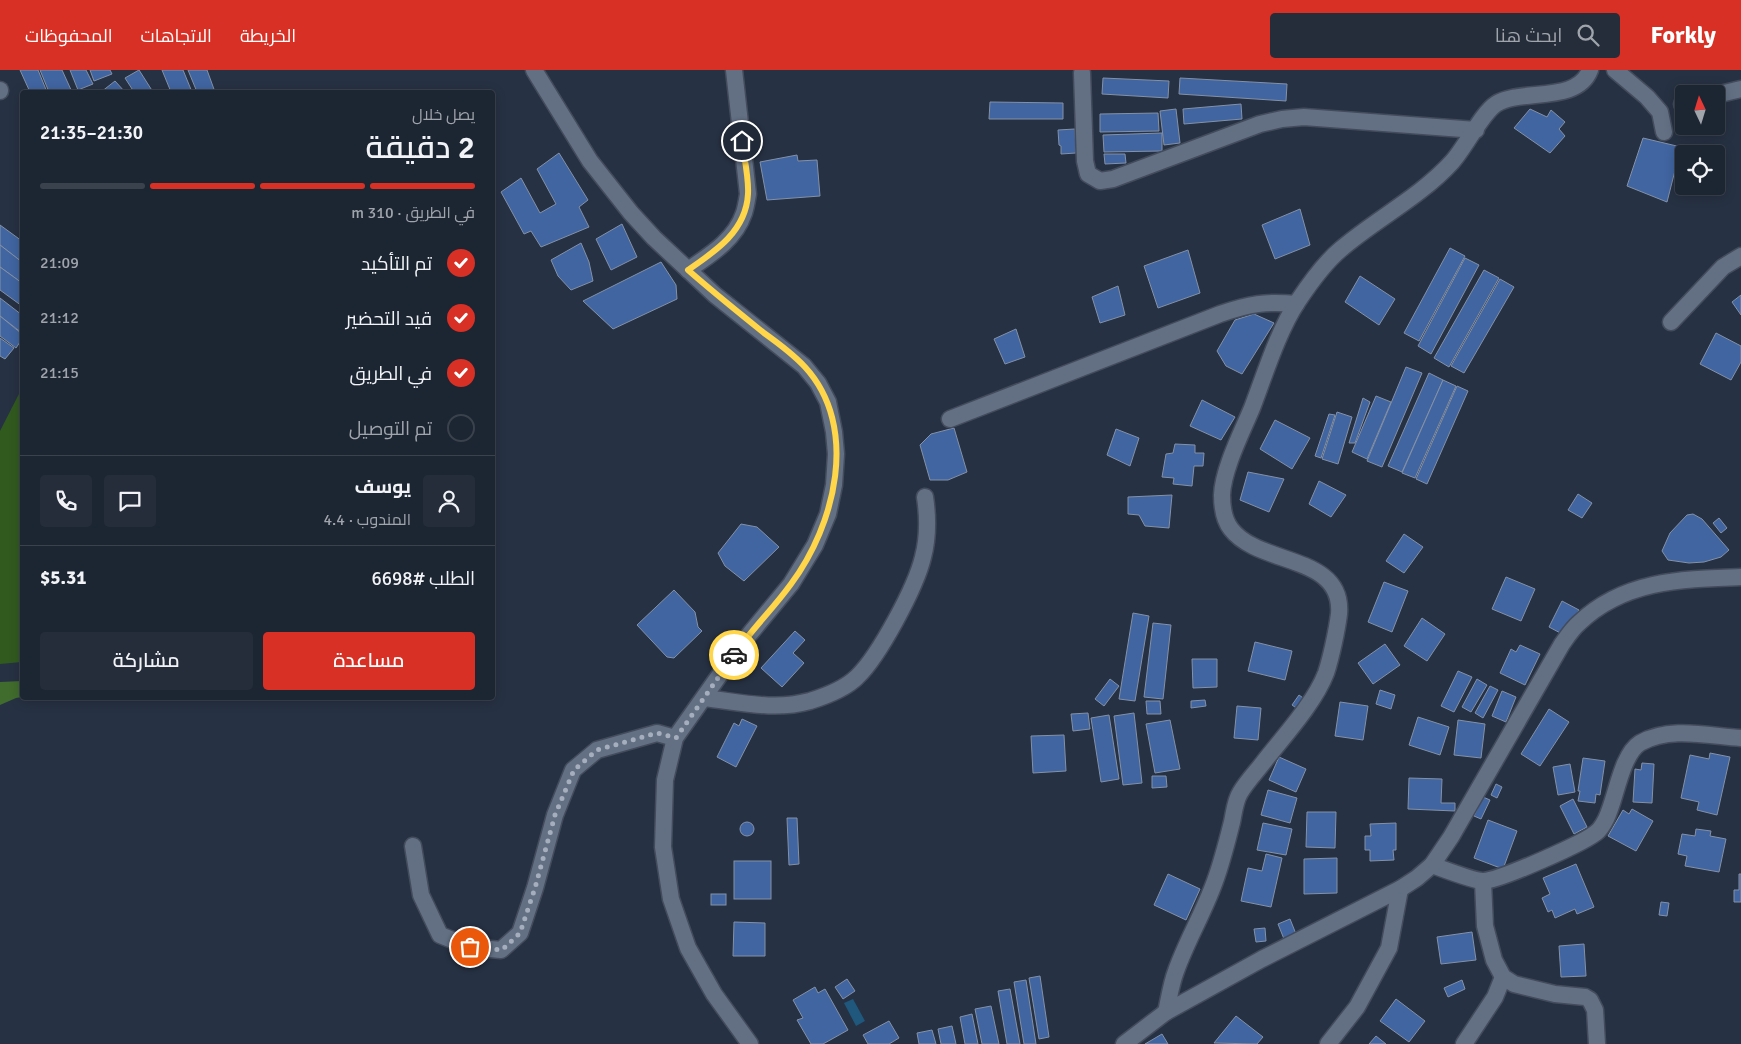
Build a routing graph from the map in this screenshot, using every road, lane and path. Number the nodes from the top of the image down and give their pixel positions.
1 (534, 70) edge
2 (734, 70) edge
3 (1590, 70) edge
4 (1615, 70) edge
5 (1082, 73) dead end
6 (1741, 89) edge
7 (1725, 93) edge
8 (1476, 130) junction
9 (1664, 132) dead end
10 (1741, 256) edge
11 (688, 270) junction
12 (1296, 304) junction
13 (1671, 322) dead end
14 (950, 419) dead end
15 (925, 497) dead end
16 (1741, 577) edge
17 (704, 698) junction
18 (676, 738) junction
19 (1741, 738) edge
20 (413, 846) dead end
21 (1432, 865) junction
22 (1483, 882) junction
23 (1400, 888) junction
24 (1503, 977) junction
25 (1166, 1012) junction
26 (750, 1044) edge
27 (1124, 1044) edge
28 (1328, 1044) edge
29 (1464, 1044) edge
30 (1597, 1044) edge

1 - 11 street
2 - 11 street
3 - 8 street
4 - 9 street
5 - 8 street
6 - 7 street
8 - 12 street
10 - 13 street
11 - 17 street
12 - 14 street
12 - 25 street
15 - 17 street
16 - 21 street
17 - 18 street
18 - 20 street
18 - 26 street
19 - 22 street
21 - 22 street
21 - 23 street
22 - 24 street
23 - 25 street
23 - 28 street
24 - 29 street
24 - 30 street
25 - 27 street

